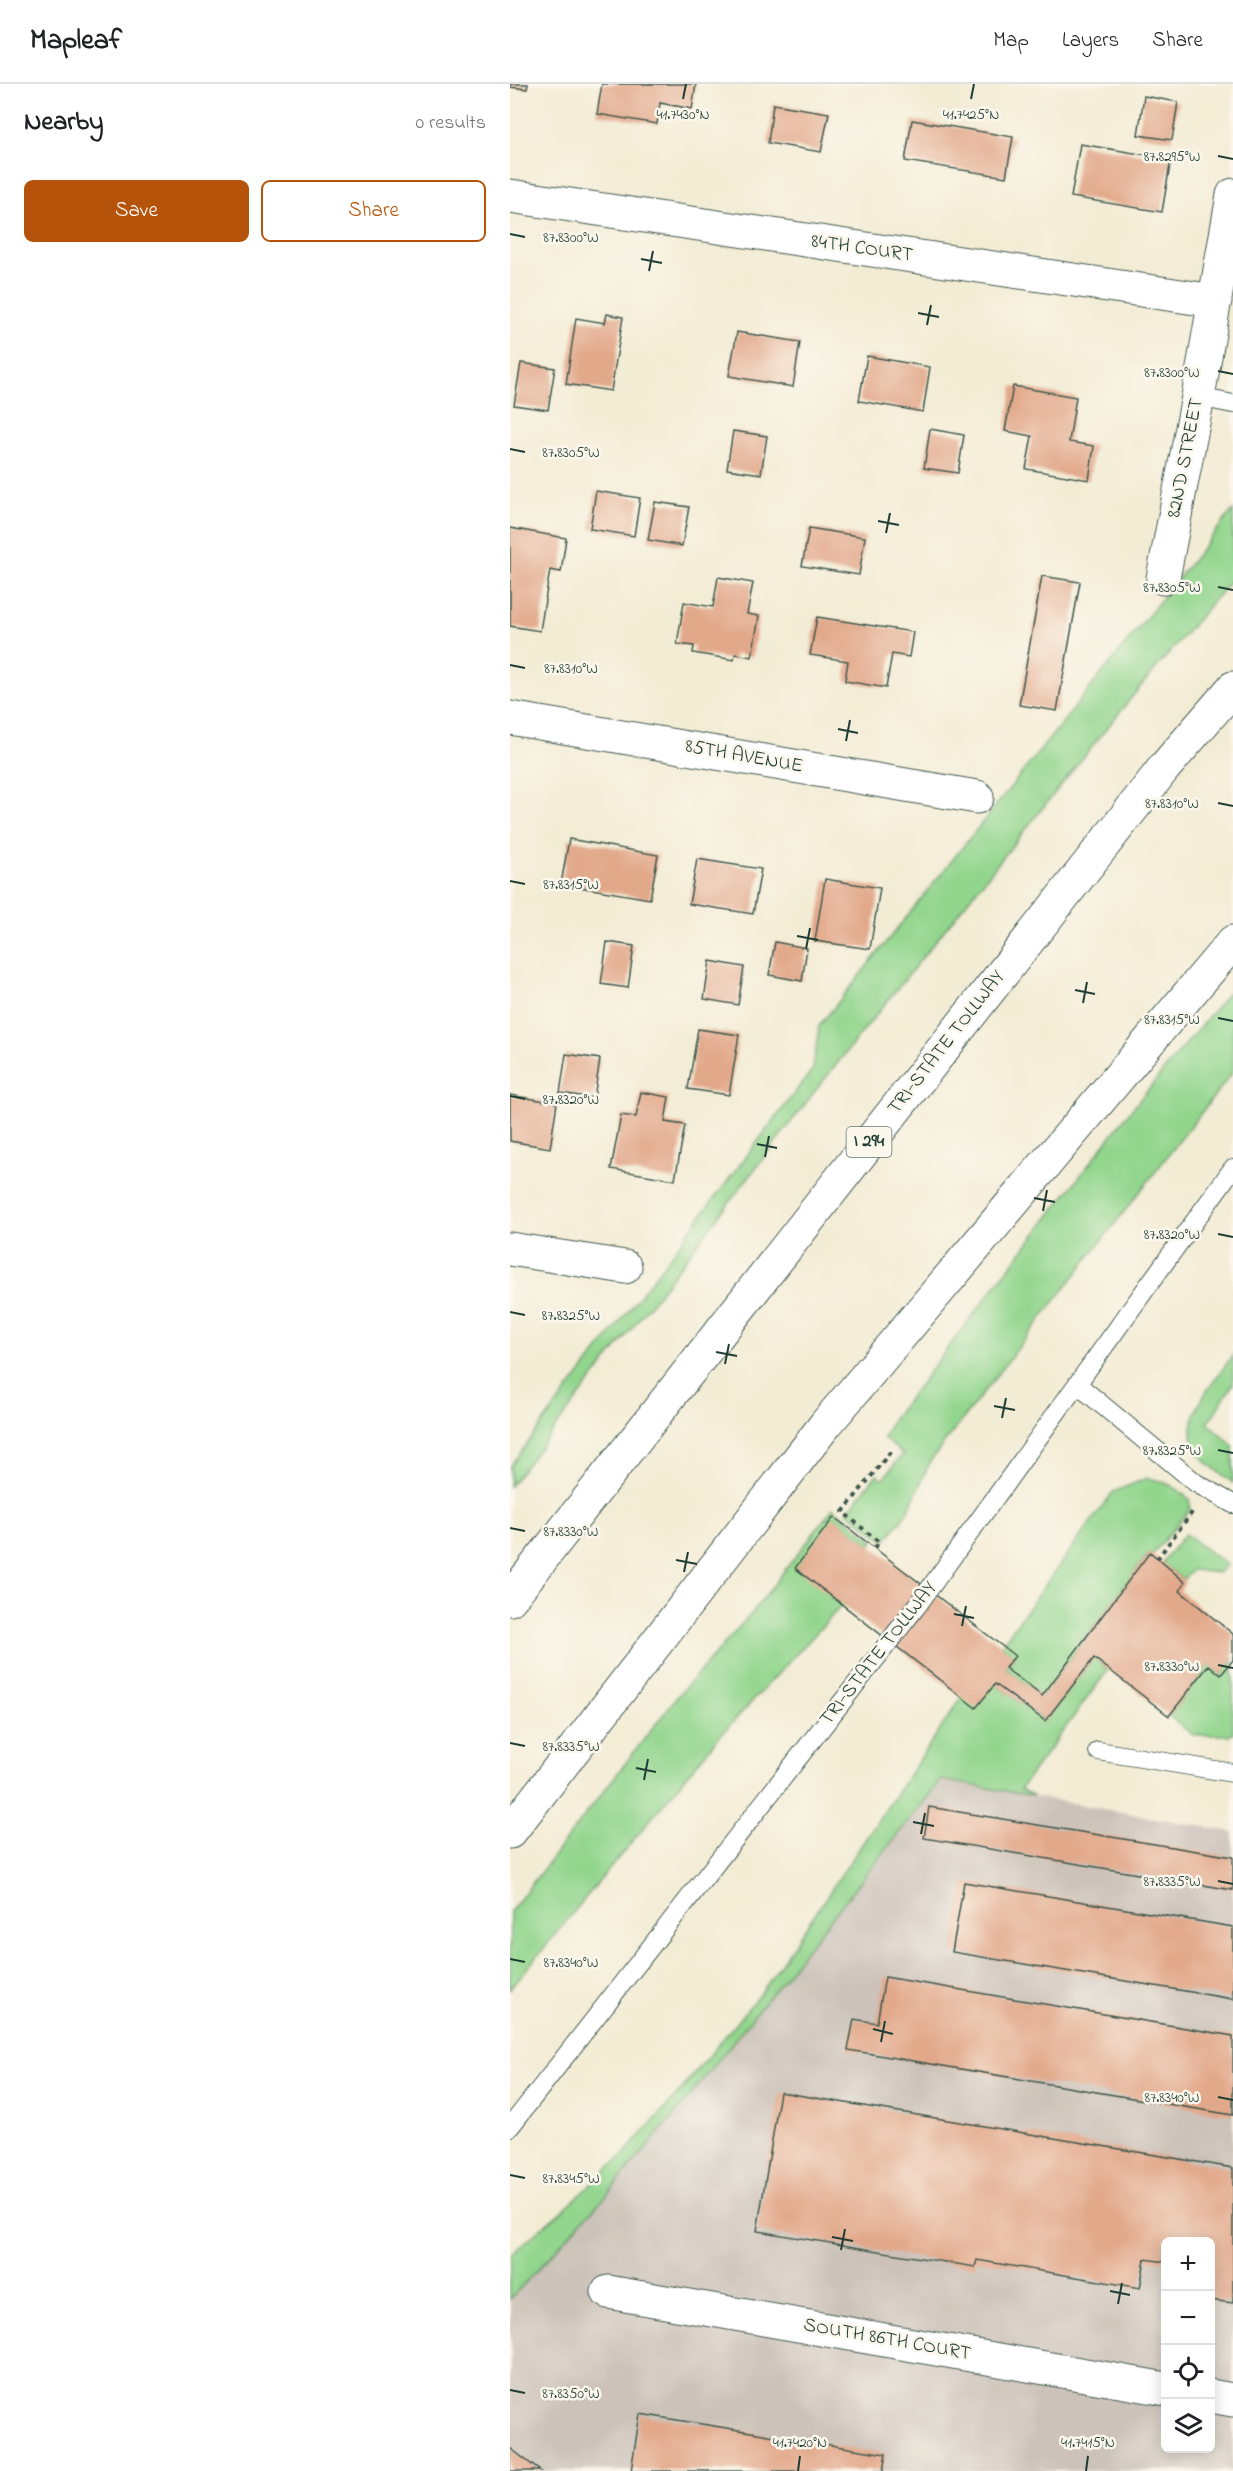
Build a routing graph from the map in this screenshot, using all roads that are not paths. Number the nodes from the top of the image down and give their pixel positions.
1 (1233, 195) edge
2 (510, 196) edge
3 (1215, 301) junction
4 (1198, 397) junction
5 (1233, 404) edge
6 (1163, 578) dead end
7 (1233, 688) edge
8 (510, 718) edge
9 (977, 797) dead end
10 (1233, 942) edge
11 (1233, 1168) edge
12 (510, 1249) edge
13 (625, 1268) dead end
14 (1077, 1384) junction
15 (1233, 1504) edge
16 (510, 1599) edge
17 (1098, 1751) dead end
18 (1233, 1773) edge
19 (510, 1832) edge
20 (510, 2127) edge
21 (608, 2292) dead end
22 (1161, 2388) edge
23 (1215, 2397) edge
24 (1233, 2400) edge

1 - 3 main road, 82ND STREET
2 - 3 main road, 84TH COURT
3 - 4 main road, 82ND STREET
4 - 5 lane
4 - 6 main road, 82ND STREET
7 - 16 main road, TRI-STATE TOLLWAY / I 294
8 - 9 main road, 85TH AVENUE
10 - 19 main road
11 - 14 lane, TRI-STATE TOLLWAY
12 - 13 main road
14 - 15 lane
14 - 20 lane, TRI-STATE TOLLWAY
17 - 18 lane
21 - 22 main road, SOUTH 86TH COURT
23 - 24 main road

